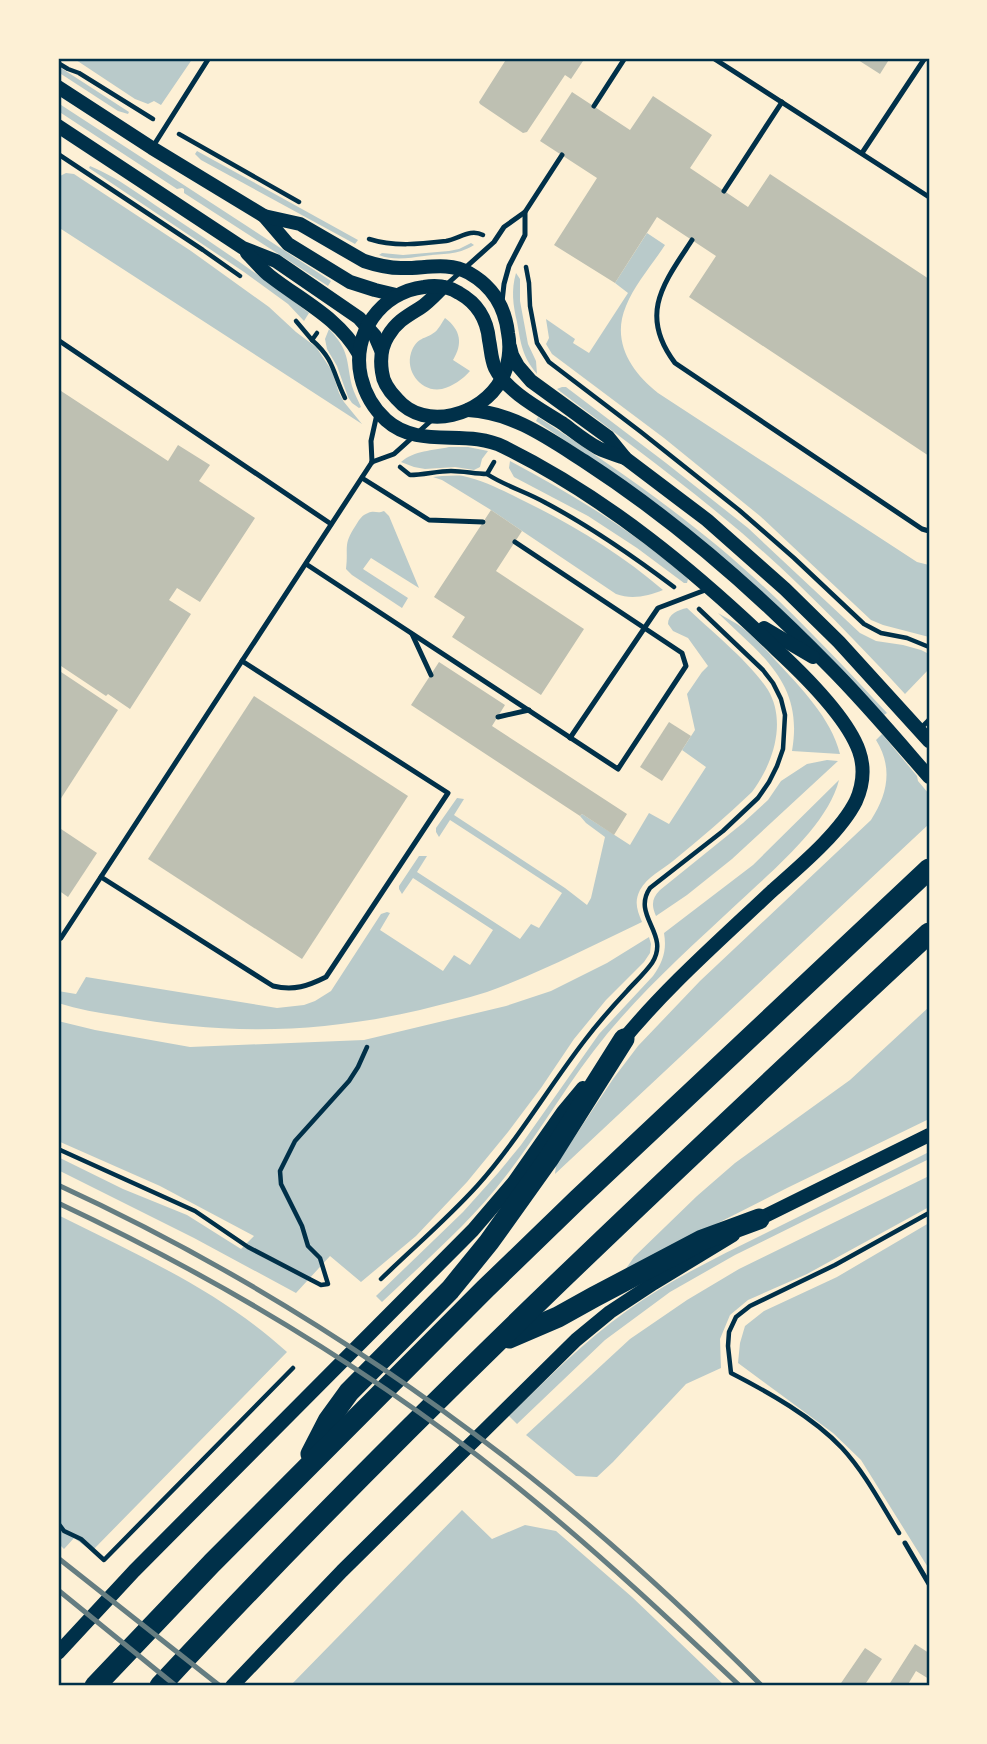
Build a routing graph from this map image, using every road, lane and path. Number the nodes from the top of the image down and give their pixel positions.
1 (209, 58) edge
2 (625, 58) edge
3 (713, 58) edge
4 (925, 58) edge
5 (79, 73) dead end
6 (58, 86) edge
7 (782, 102) junction
8 (594, 106) dead end
9 (145, 114) dead end
10 (58, 126) edge
11 (188, 139) dead end
12 (152, 148) junction
13 (862, 153) junction
14 (58, 154) edge
15 (562, 155) dead end
16 (724, 191) dead end
17 (929, 197) edge
18 (308, 207) dead end
19 (525, 212) junction
20 (264, 216) junction
21 (361, 236) dead end
22 (485, 237) dead end
23 (692, 240) dead end
24 (243, 248) junction
25 (521, 260) dead end
26 (462, 269) junction
27 (245, 280) dead end
28 (443, 287) junction
29 (396, 295) junction
30 (502, 307) junction
31 (292, 316) dead end
32 (323, 324) dead end
33 (367, 326) junction
34 (58, 340) edge
35 (509, 345) junction
36 (382, 350) junction
37 (359, 354) junction
38 (502, 379) junction
39 (468, 410) junction
40 (377, 412) junction
41 (435, 417) junction
42 (416, 435) junction
43 (499, 455) dead end
44 (625, 458) junction
45 (372, 462) junction
46 (487, 474) junction
47 (410, 475) dead end
48 (362, 478) junction
49 (483, 522) dead end
50 (331, 524) junction
51 (929, 531) edge
52 (515, 542) dead end
53 (306, 564) junction
54 (673, 586) dead end
55 (711, 588) junction
56 (697, 607) dead end
57 (739, 613) junction
58 (645, 627) junction
59 (412, 634) junction
60 (929, 647) edge
61 (242, 661) junction
62 (829, 666) junction
63 (431, 675) dead end
64 (529, 710) junction
65 (498, 717) dead end
66 (924, 725) edge
67 (570, 738) junction
68 (929, 741) edge
69 (928, 775) edge
70 (929, 869) edge
71 (101, 877) junction
72 (929, 933) edge
73 (58, 935) edge
74 (624, 1039) junction
75 (367, 1047) dead end
76 (929, 1135) edge
77 (58, 1149) edge
78 (929, 1213) edge
79 (759, 1219) junction
80 (381, 1279) dead end
81 (498, 1343) junction
82 (293, 1368) dead end
83 (302, 1471) junction
84 (58, 1523) edge
85 (905, 1543) joint
86 (929, 1584) edge
87 (58, 1653) edge
88 (95, 1686) edge
89 (160, 1686) edge
90 (232, 1686) edge

1 - 12 lane
2 - 8 lane
3 - 7 lane
4 - 13 lane
5 - 9 path
6 - 12 main road
7 - 13 lane
7 - 16 lane
10 - 24 main road
11 - 18 path
12 - 20 main road
13 - 17 lane
14 - 27 path
15 - 19 lane
19 - 26 lane
19 - 30 lane
20 - 26 main road
20 - 29 main road
21 - 22 path
23 - 51 lane
24 - 33 main road
24 - 37 main road
25 - 60 path
26 - 28 lane
26 - 30 main road
28 - 29 main road
28 - 36 main road
28 - 38 main road
29 - 33 main road
30 - 35 main road
31 - 32 path
33 - 36 main road
33 - 37 main road
34 - 50 lane
35 - 38 main road
35 - 44 main road
36 - 41 main road
37 - 40 main road
38 - 39 main road
38 - 44 main road
39 - 41 main road
39 - 62 main road
40 - 42 main road
40 - 45 lane
41 - 42 lane
42 - 45 lane
42 - 55 main road
43 - 46 path
44 - 66 main road
45 - 48 lane
46 - 47 path
46 - 54 path
48 - 49 lane
48 - 50 lane
50 - 53 lane
52 - 58 lane
53 - 59 lane
53 - 61 lane
55 - 57 main road
55 - 58 lane
56 - 80 path
57 - 62 main road
57 - 74 main road
58 - 67 lane
58 - 67 lane
59 - 63 lane
59 - 64 lane
61 - 71 lane
61 - 71 lane
62 - 69 main road
64 - 65 lane
64 - 67 lane
66 - 68 main road
70 - 83 highway
71 - 73 lane
72 - 81 highway
74 - 83 highway
74 - 87 main road
75 - 77 path
76 - 79 main road
78 - 85 path
79 - 81 highway
79 - 90 main road
81 - 89 highway
82 - 84 path
83 - 88 highway
85 - 86 lane

